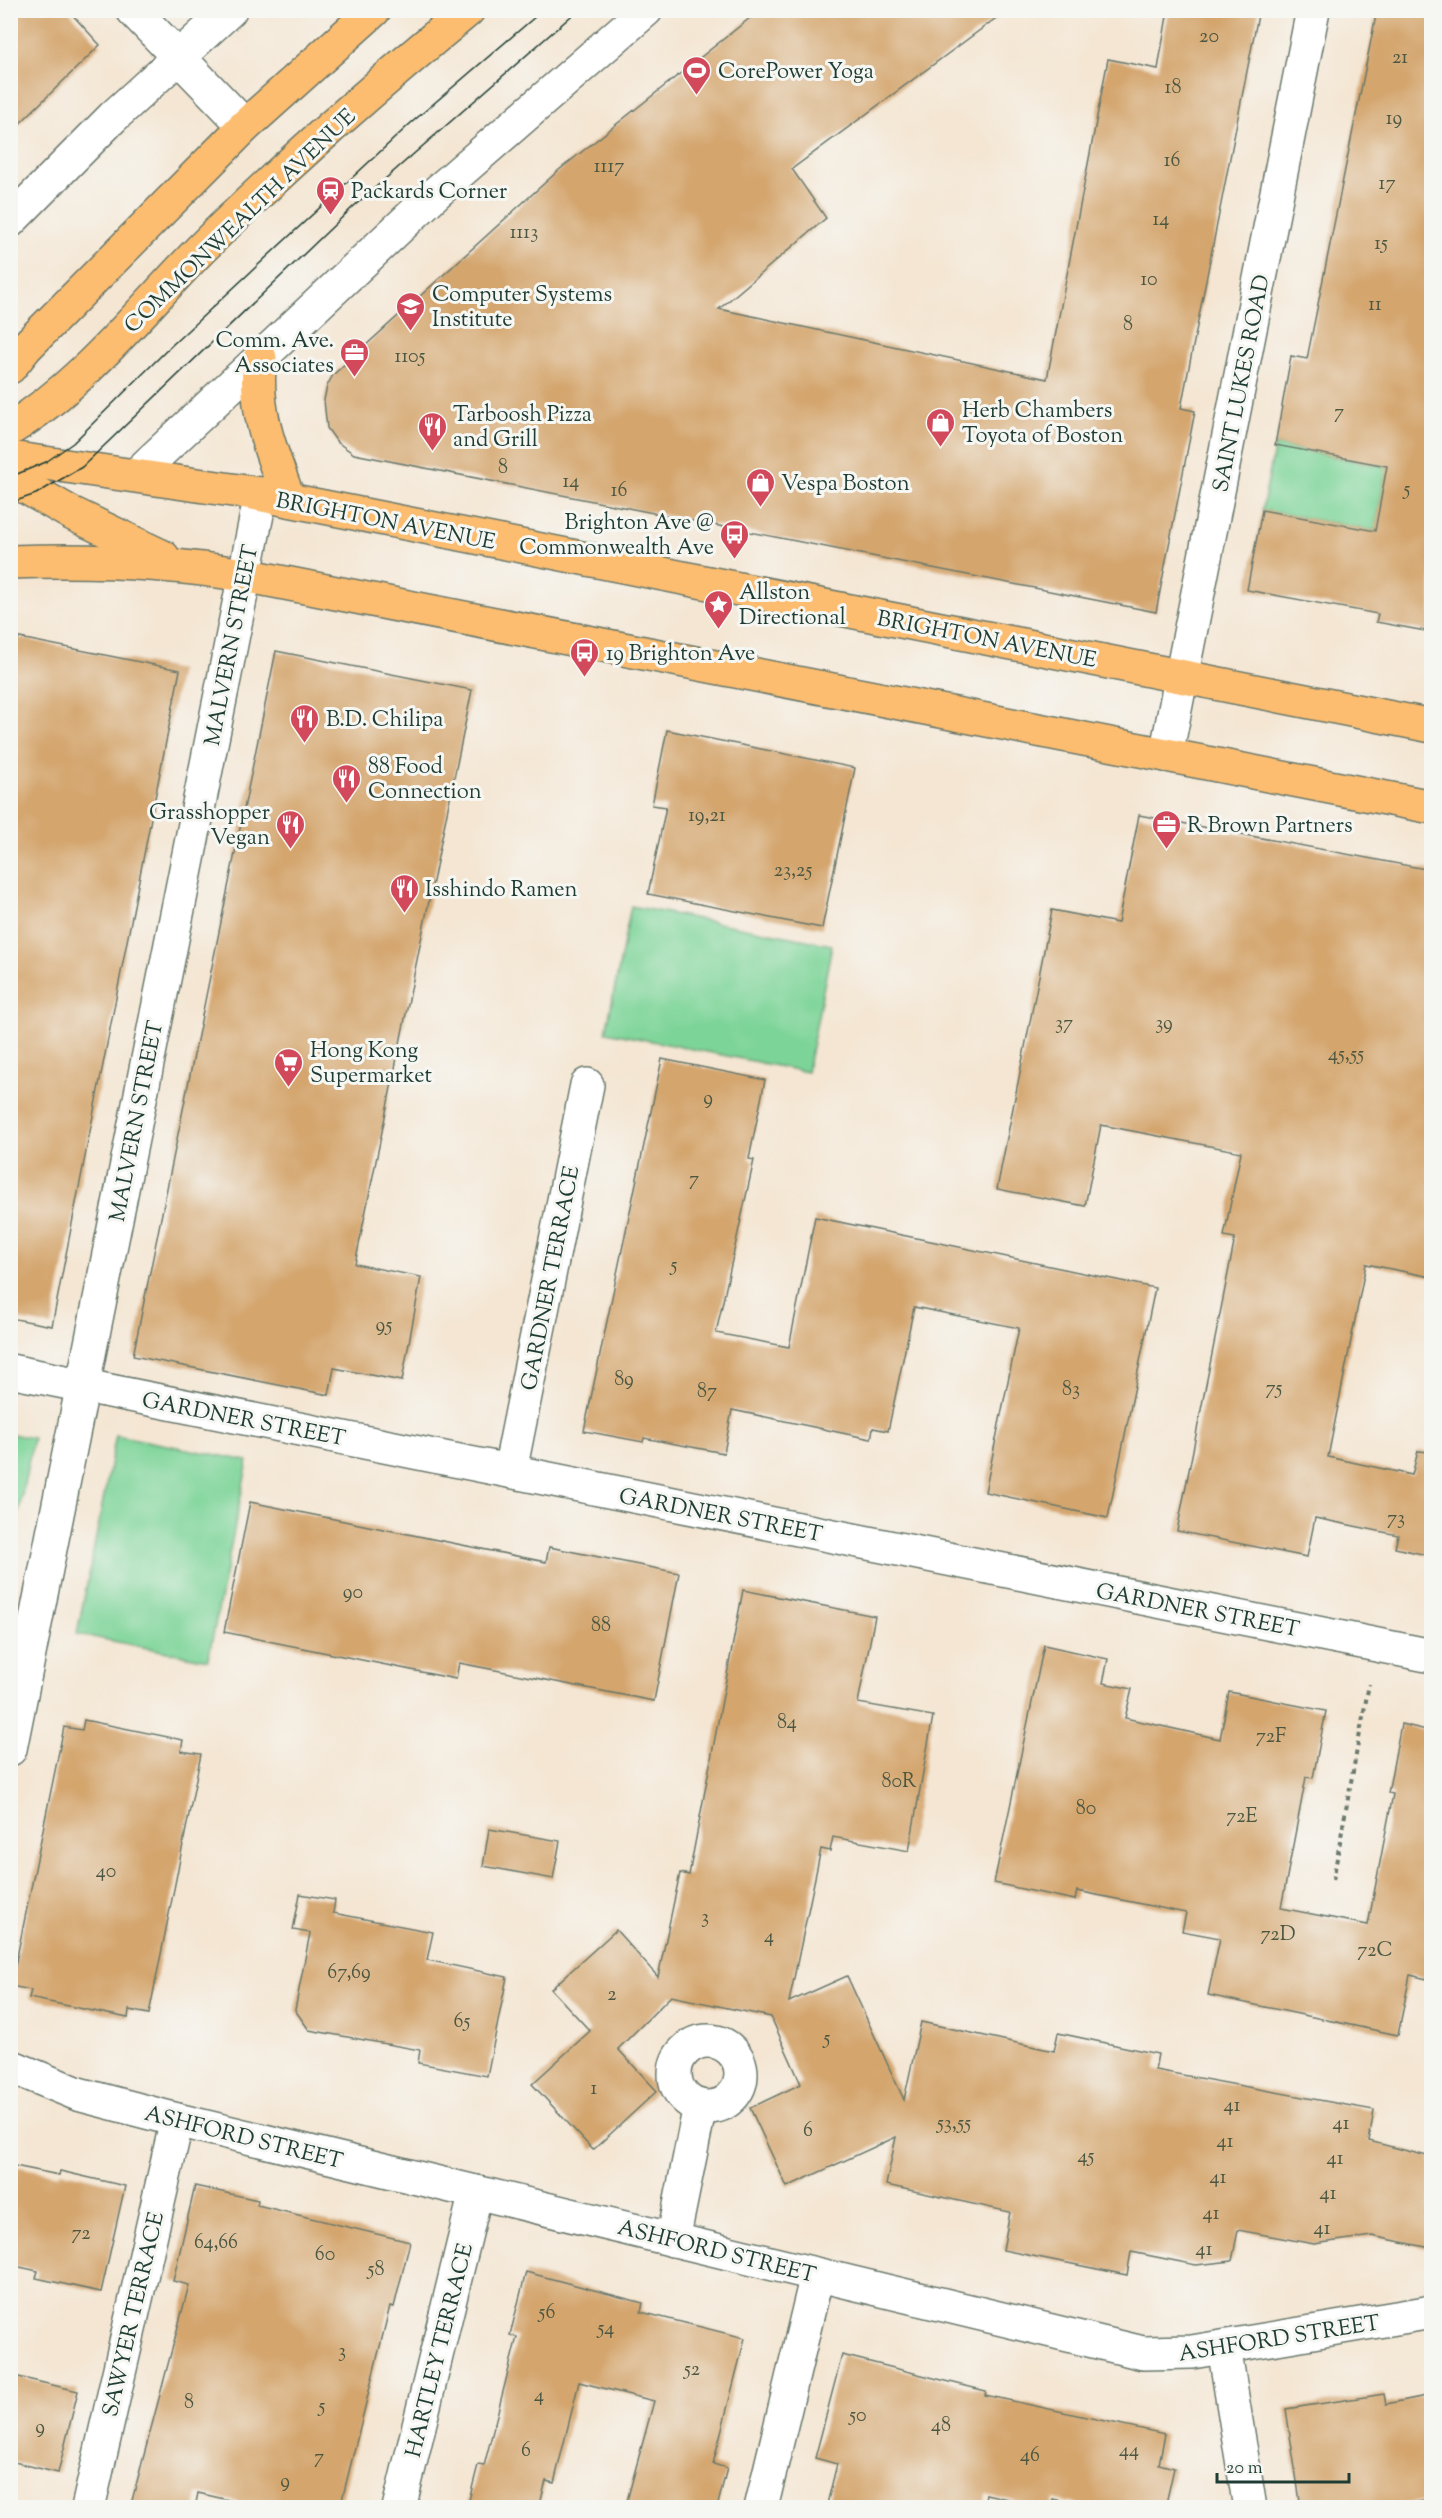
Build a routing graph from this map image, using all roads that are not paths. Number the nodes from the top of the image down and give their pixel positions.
1 (133, 10) edge
2 (230, 10) edge
3 (374, 10) edge
4 (468, 10) edge
5 (646, 10) edge
6 (1313, 10) edge
7 (178, 57) junction
8 (245, 126) junction
9 (10, 221) edge
10 (260, 358) junction
11 (10, 367) edge
12 (10, 429) edge
13 (10, 458) edge
14 (136, 475) junction
15 (10, 478) edge
16 (275, 497) junction
17 (10, 562) edge
18 (182, 565) junction
19 (244, 575) junction
20 (1182, 676) junction
21 (1431, 726) edge
22 (1166, 755) junction
23 (1431, 807) edge
24 (587, 1085) dead end
25 (10, 1371) edge
26 (82, 1385) junction
27 (510, 1471) junction
28 (1431, 1656) edge
29 (10, 1749) edge
30 (10, 2066) edge
31 (700, 2106) dead end
32 (177, 2120) junction
33 (476, 2192) junction
34 (673, 2240) junction
35 (817, 2275) junction
36 (1431, 2312) edge
37 (1224, 2347) junction
38 (88, 2508) edge
39 (399, 2508) edge
40 (761, 2508) edge
41 (1250, 2508) edge

1 - 7 street
2 - 7 street
3 - 8 main road
4 - 12 main road, COMMONWEALTH AVENUE
5 - 10 street
6 - 20 street, SAINT LUKES ROAD
7 - 8 street
7 - 9 street
8 - 11 main road
10 - 14 street
10 - 16 main road
13 - 14 main road, BRIGHTON AVENUE
14 - 16 main road, BRIGHTON AVENUE
15 - 18 main road
16 - 19 street, MALVERN STREET
16 - 20 main road, BRIGHTON AVENUE
17 - 18 main road
18 - 19 main road
19 - 22 main road
19 - 26 street, MALVERN STREET
20 - 21 main road, BRIGHTON AVENUE
20 - 22 street, SAINT LUKES ROAD
22 - 23 main road
24 - 27 street, GARDNER TERRACE
25 - 26 street, GARDNER STREET
26 - 27 street, GARDNER STREET
26 - 29 street, MALVERN STREET
27 - 28 street, GARDNER STREET
30 - 32 street, ASHFORD STREET
31 - 34 street
32 - 33 street, ASHFORD STREET
32 - 38 street, SAWYER TERRACE
33 - 34 street, ASHFORD STREET
33 - 39 street, HARTLEY TERRACE
34 - 35 street, ASHFORD STREET
35 - 37 street, ASHFORD STREET
35 - 40 street
36 - 37 street, ASHFORD STREET
37 - 41 street

